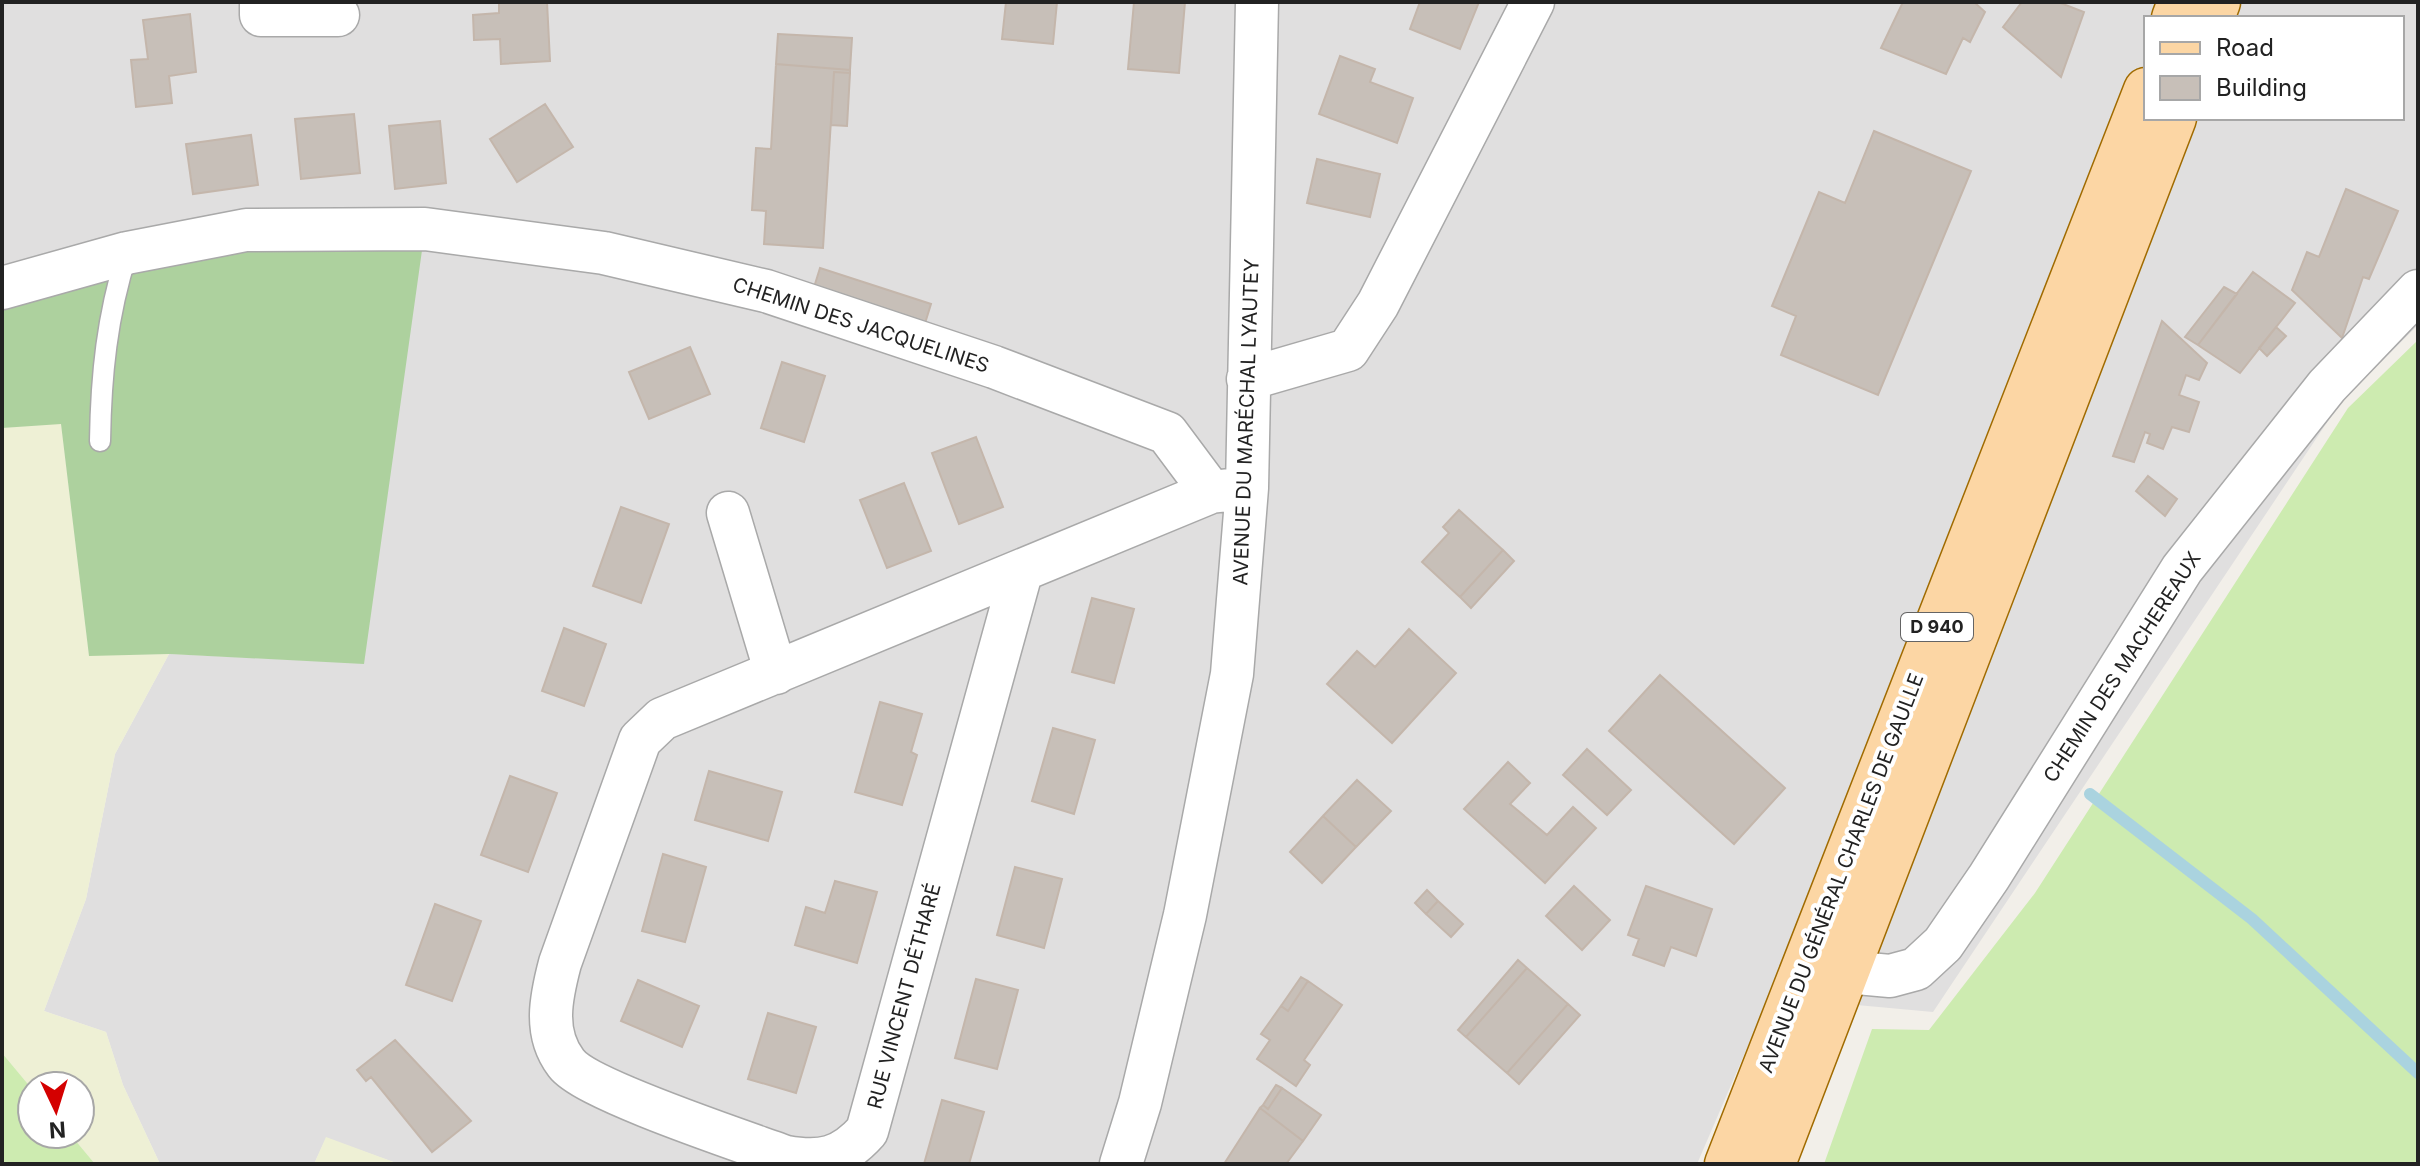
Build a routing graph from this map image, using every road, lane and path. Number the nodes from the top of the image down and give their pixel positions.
1 (261, 2) edge
2 (1257, 2) edge
3 (1533, 2) edge
4 (338, 15) dead end
5 (2144, 95) edge
6 (2173, 120) edge
7 (127, 253) junction
8 (2, 288) edge
9 (2418, 291) edge
10 (1248, 379) junction
11 (100, 441) dead end
12 (1229, 490) junction
13 (728, 513) dead end
14 (1021, 573) junction
15 (776, 673) junction
16 (1825, 970) junction
17 (1121, 1164) edge
18 (1727, 1164) edge
19 (1773, 1164) edge

1 - 4 street
2 - 10 street, AVENUE DU MARÉCHAL LYAUTEY
3 - 10 street
5 - 16 main road, AVENUE DU GÉNÉRAL CHARLES DE GAULLE / D 940
6 - 16 main road, AVENUE DU GÉNÉRAL CHARLES DE GAULLE / D 940
7 - 8 street, CHEMIN DES JACQUELINES
7 - 11 lane
7 - 12 street, CHEMIN DES JACQUELINES
9 - 16 street, CHEMIN DES MACHEREAUX
10 - 12 street, AVENUE DU MARÉCHAL LYAUTEY
12 - 14 street, RUE VINCENT DÉTHARÉ
12 - 17 street, AVENUE DU MARÉCHAL LYAUTEY
13 - 15 street
14 - 15 street, RUE VINCENT DÉTHARÉ
14 - 15 street, RUE VINCENT DÉTHARÉ
16 - 18 main road, AVENUE DU GÉNÉRAL CHARLES DE GAULLE / D 940
16 - 19 main road, AVENUE DU GÉNÉRAL CHARLES DE GAULLE / D 940

